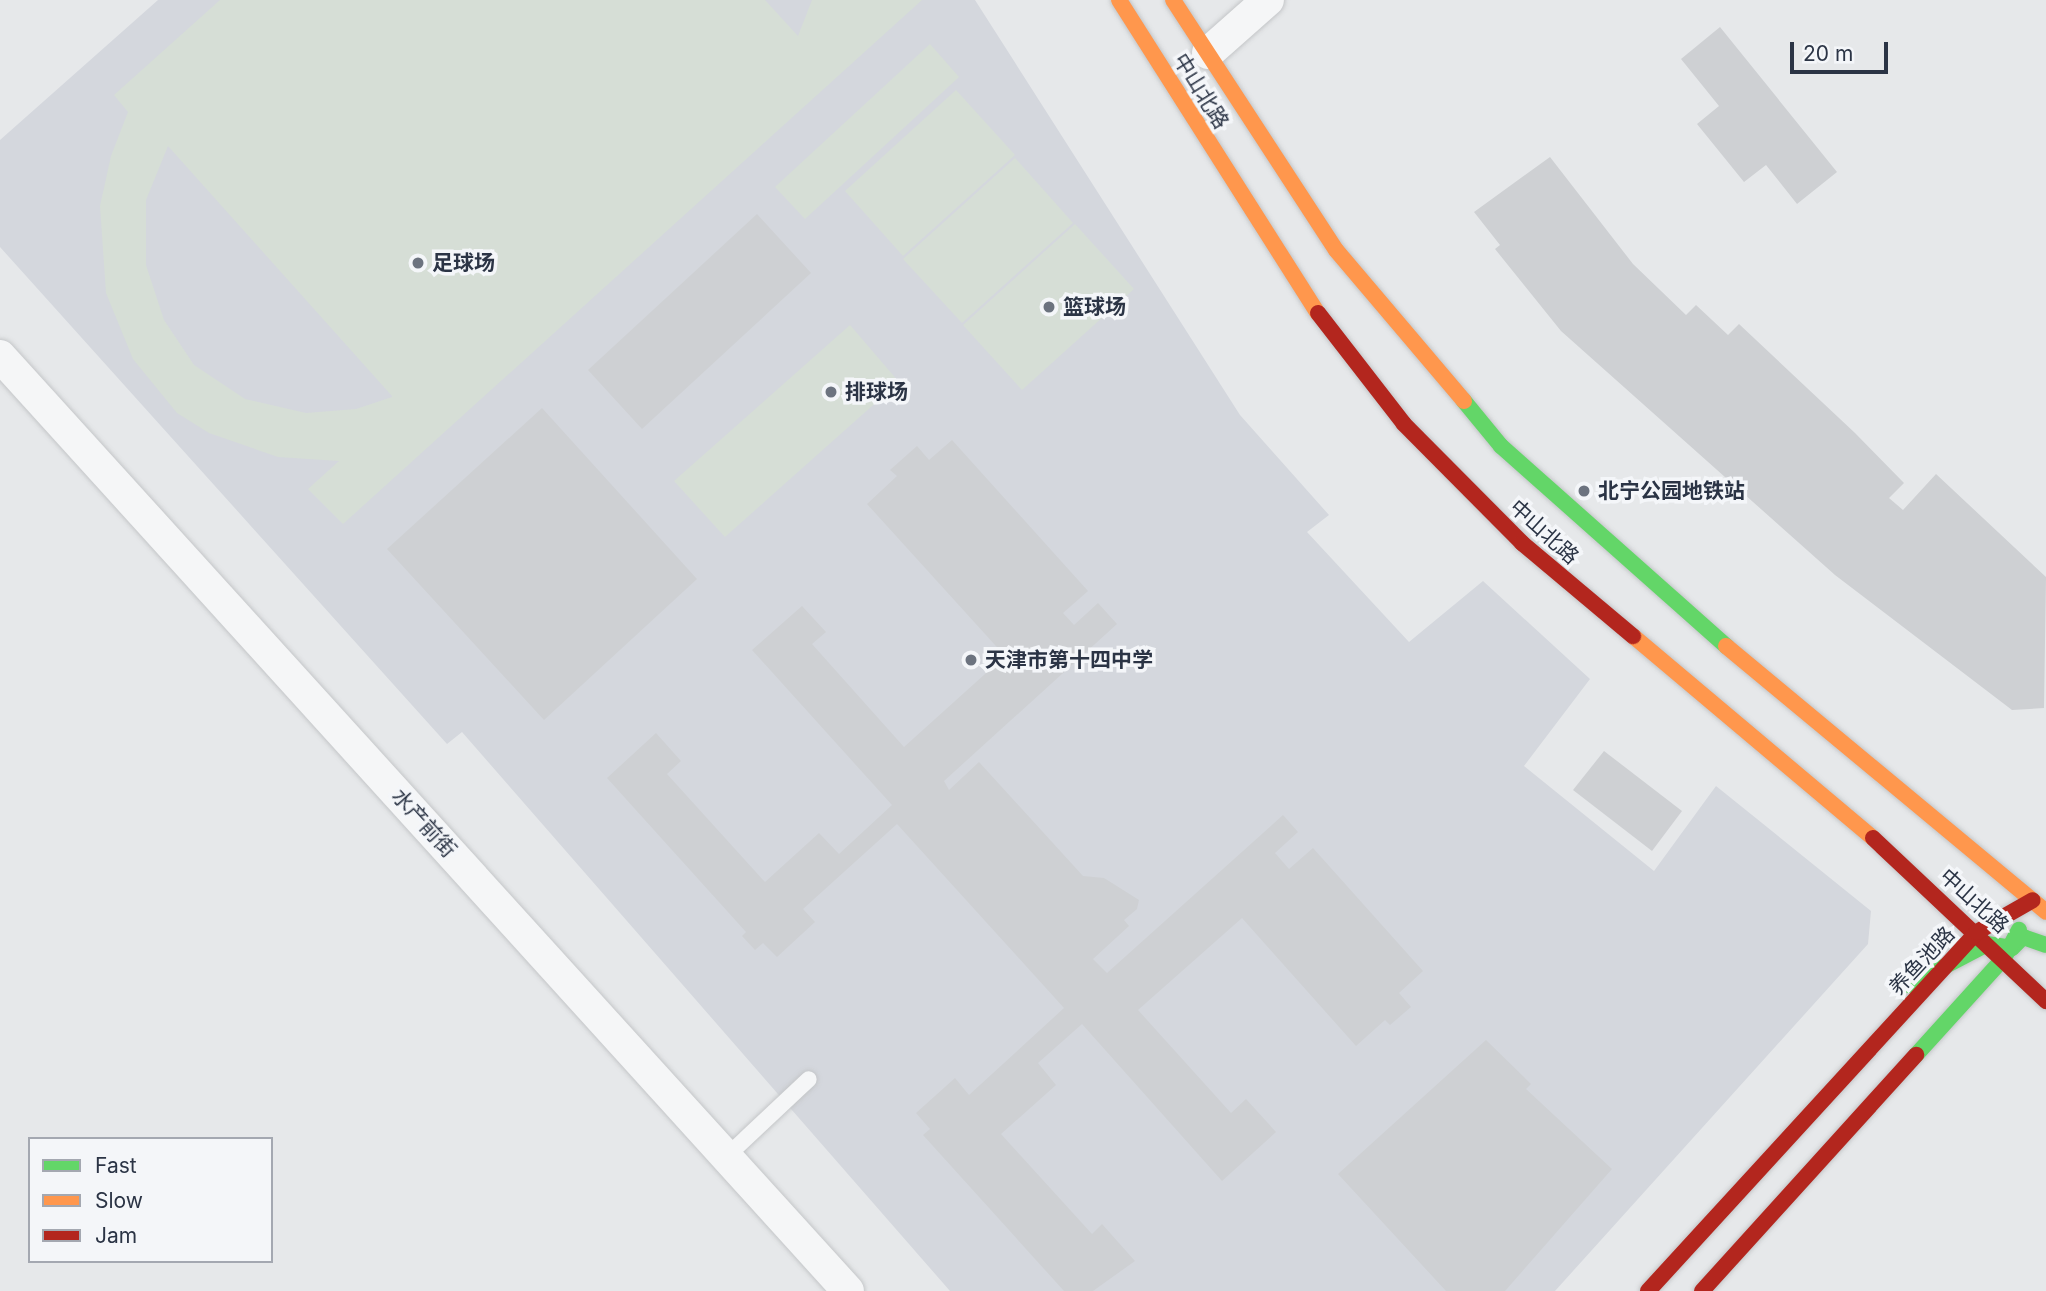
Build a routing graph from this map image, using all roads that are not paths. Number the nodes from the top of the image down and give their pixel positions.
1 (1119, 0) edge
2 (1172, 0) edge
3 (1268, 0) edge
4 (1208, 53) junction
5 (0, 356) edge
6 (2042, 899) edge
7 (1977, 932) junction
8 (2046, 945) edge
9 (2008, 953) junction
10 (1909, 985) dead end
11 (1994, 992) dead end
12 (2011, 993) dead end
13 (2046, 1001) edge
14 (2046, 1008) edge
15 (1942, 1027) junction
16 (809, 1079) dead end
17 (727, 1156) junction
18 (848, 1291) edge
19 (1648, 1291) edge
20 (1702, 1291) edge

1 - 7 main road, 中山北路
2 - 4 main road, 中山北路
3 - 4 street
4 - 6 main road, 中山北路
5 - 17 street, 水产前街
6 - 7 main road, 养鱼池路
6 - 9 main road
7 - 9 main road, 中山北路
7 - 19 main road, 养鱼池路
8 - 9 main road
9 - 10 main road
9 - 13 main road, 中山北路
9 - 15 main road
11 - 15 main road
12 - 14 main road
15 - 20 main road
16 - 17 lane
17 - 18 street, 水产前街

